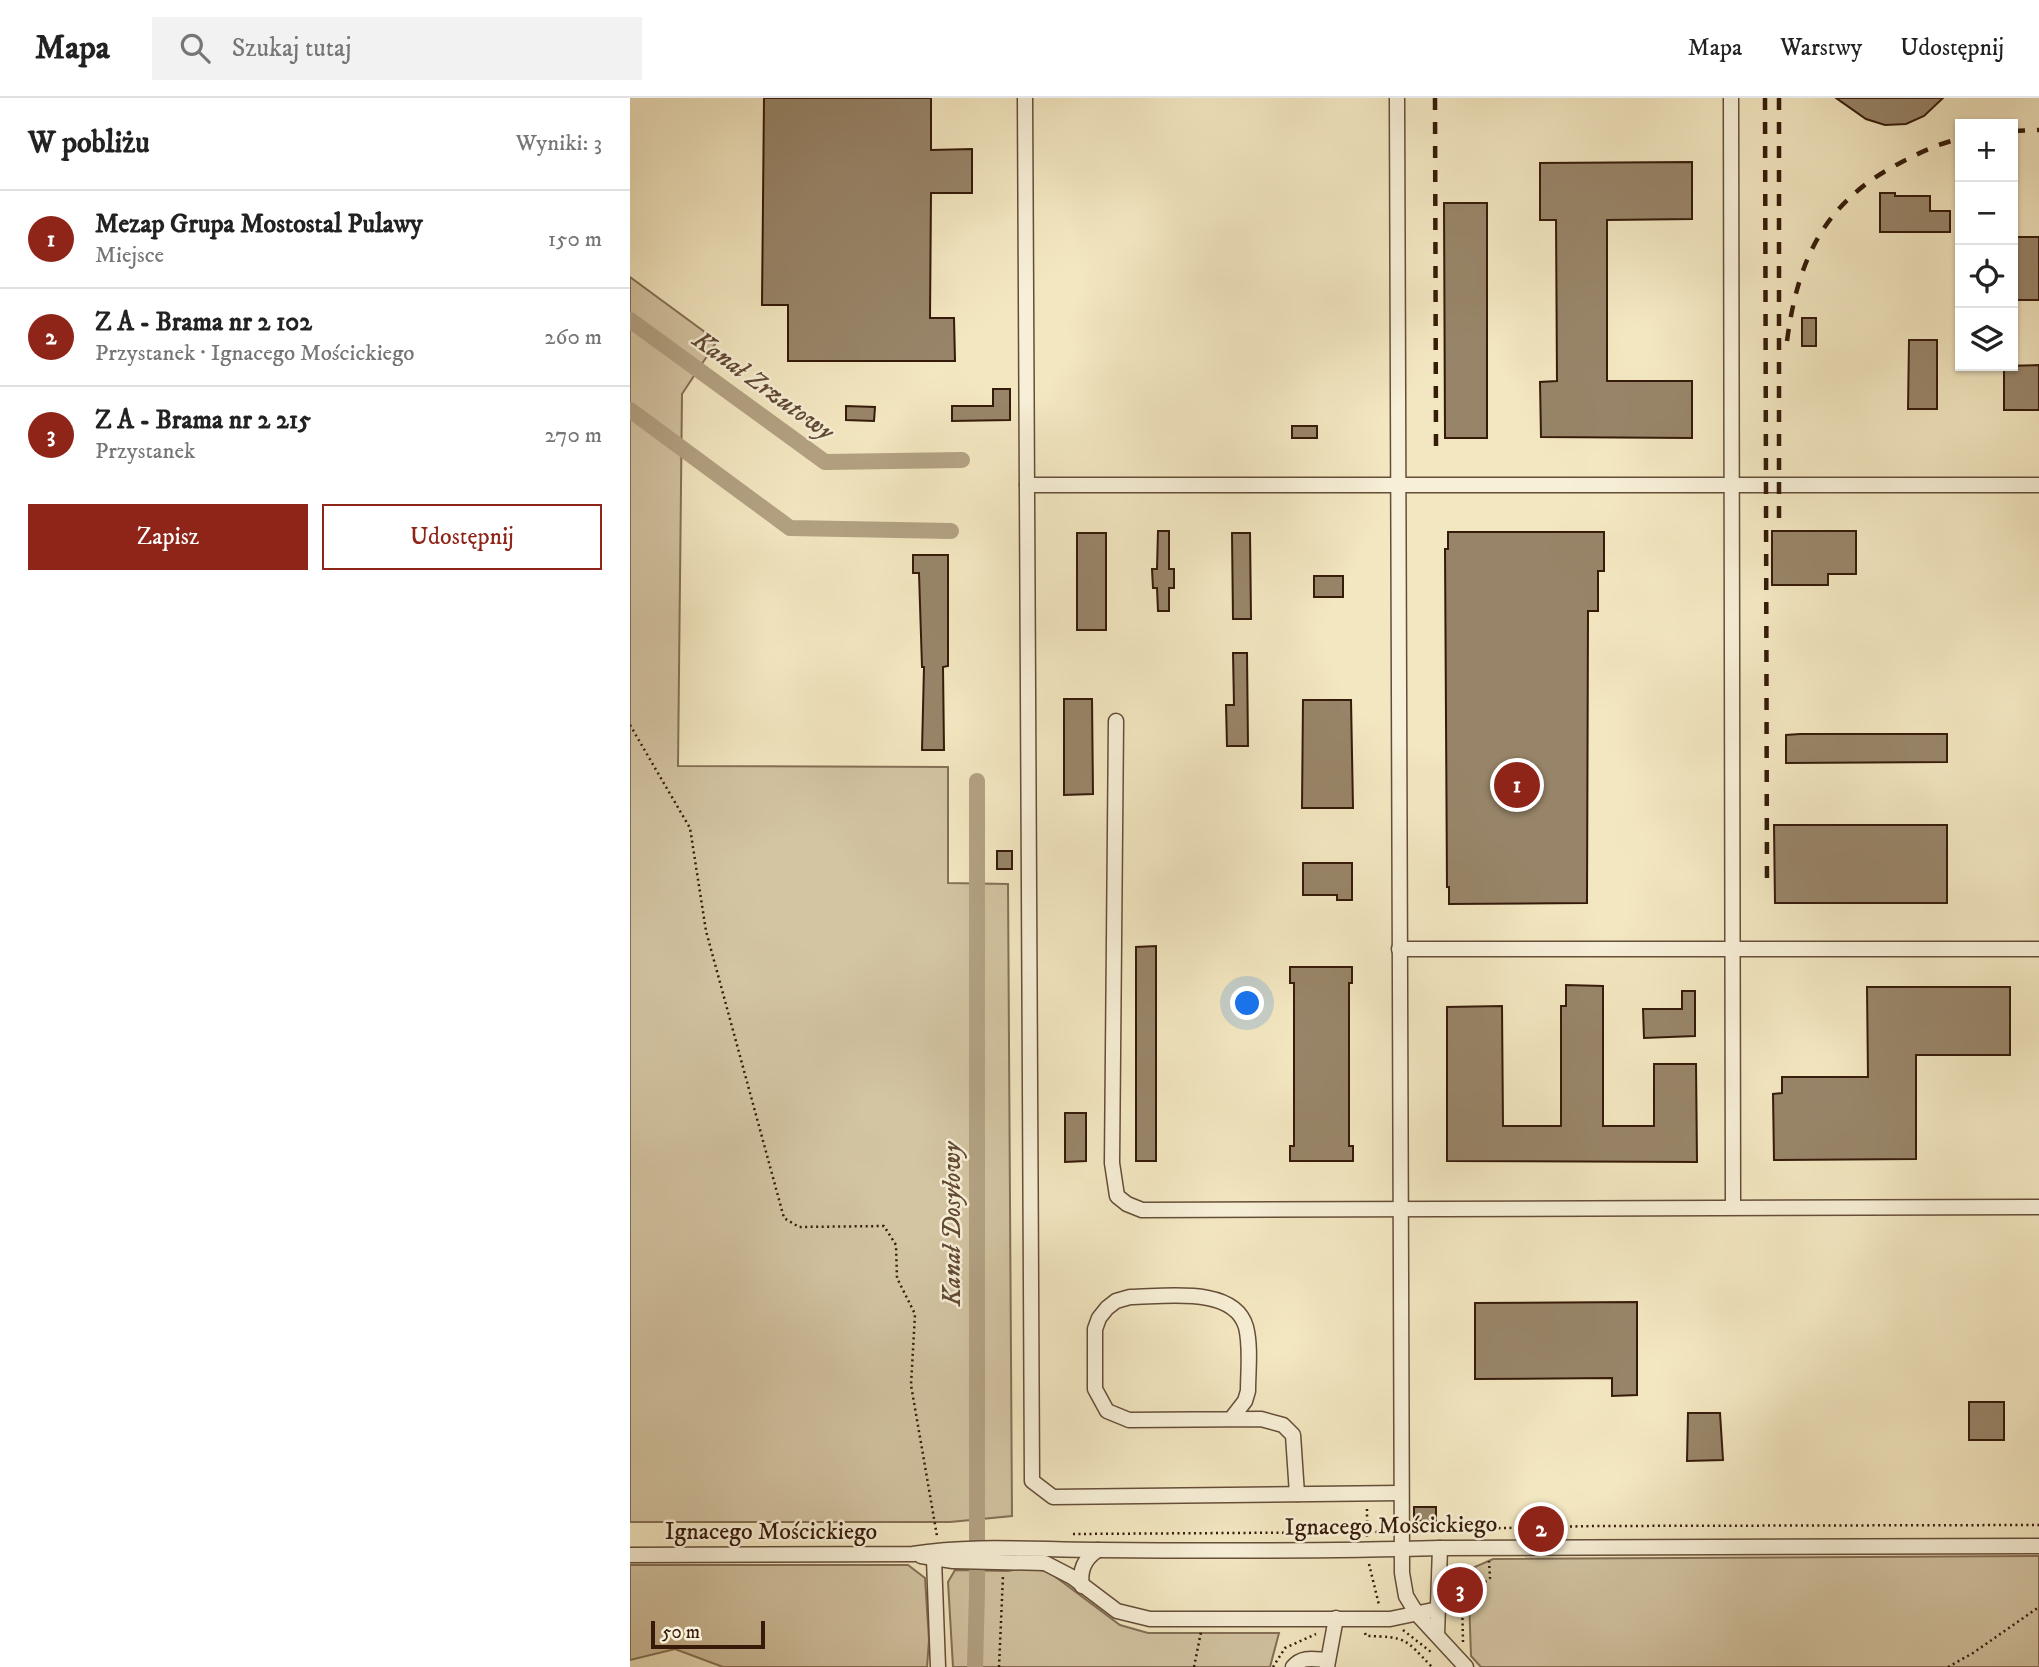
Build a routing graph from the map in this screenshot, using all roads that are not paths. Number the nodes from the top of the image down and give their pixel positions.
1 (1025, 98) edge
2 (1397, 98) edge
3 (1731, 98) edge
4 (1027, 485) junction
5 (1732, 485) junction
6 (2039, 485) edge
7 (1398, 486) junction
8 (1116, 721) dead end
9 (1733, 949) junction
10 (1399, 950) junction
11 (2039, 950) edge
12 (1733, 1207) junction
13 (2039, 1207) edge
14 (1399, 1209) junction
15 (1231, 1419) junction
16 (1401, 1493) junction
17 (1297, 1494) junction
18 (2039, 1546) edge
19 (1440, 1548) junction
20 (1098, 1550) junction
21 (1402, 1550) junction
22 (630, 1555) edge
23 (936, 1555) junction
24 (1001, 1557) junction
25 (1082, 1586) junction
26 (1438, 1609) junction
27 (1417, 1614) junction
28 (1336, 1624) junction
29 (1437, 1636) junction
30 (1327, 1663) edge
31 (1463, 1664) edge
32 (938, 1667) edge
33 (1293, 1667) edge

1 - 4 street
2 - 7 street
3 - 5 street
4 - 7 street
4 - 17 street
5 - 6 street
5 - 7 street
5 - 9 street
7 - 10 street
8 - 14 street
9 - 10 street
9 - 11 street
9 - 12 street
10 - 14 street
12 - 13 street
12 - 14 street
14 - 16 street
15 - 15 street
15 - 17 street
16 - 17 street
16 - 21 street
18 - 19 street, Ignacego Mościckiego
19 - 21 street, Ignacego Mościckiego
19 - 26 street
20 - 21 street, Ignacego Mościckiego
20 - 24 street, Ignacego Mościckiego
20 - 25 street
21 - 27 street
22 - 23 street, Ignacego Mościckiego
23 - 24 street, Ignacego Mościckiego
23 - 32 street
24 - 25 street, Ignacego Mościckiego
25 - 28 street, Ignacego Mościckiego
26 - 27 street, Ignacego Mościckiego
26 - 29 street
27 - 28 street, Ignacego Mościckiego
27 - 29 street
28 - 30 street
29 - 31 street
30 - 33 street

